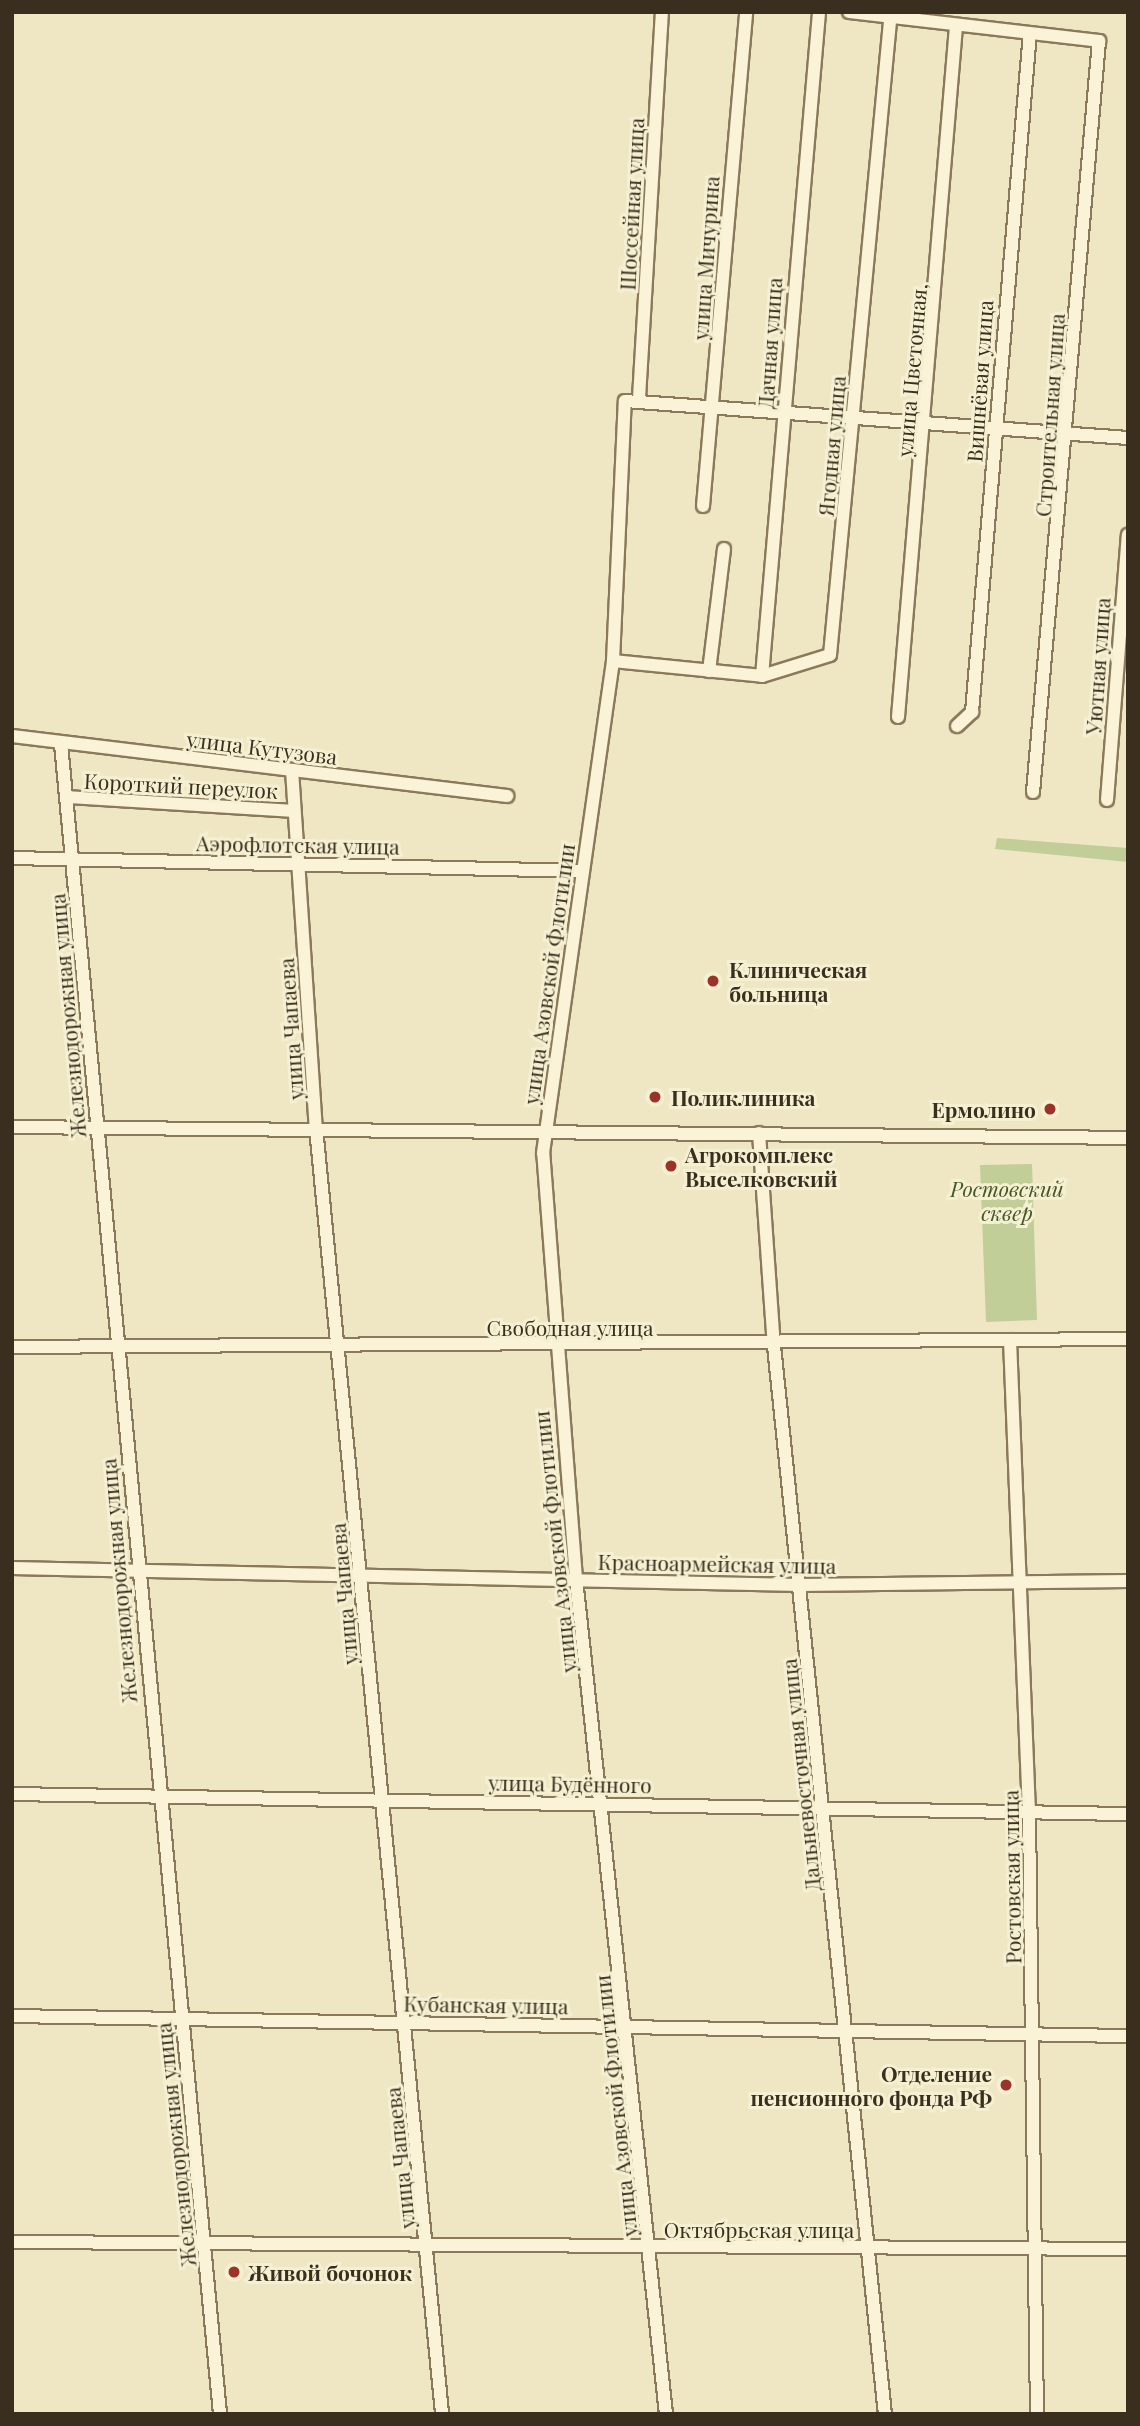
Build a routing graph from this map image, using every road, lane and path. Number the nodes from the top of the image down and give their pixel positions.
1 (662, 12) edge
2 (746, 12) edge
3 (819, 12) edge
4 (849, 12) edge
5 (890, 21) junction
6 (956, 26) junction
7 (1030, 33) junction
8 (639, 398) junction
9 (713, 404) junction
10 (783, 411) junction
11 (853, 416) junction
12 (925, 421) junction
13 (995, 428) junction
14 (1068, 435) junction
15 (1128, 438) edge
16 (703, 506) dead end
17 (1128, 535) edge
18 (723, 549) dead end
19 (612, 665) junction
20 (709, 671) junction
21 (762, 676) junction
22 (898, 717) dead end
23 (957, 726) dead end
24 (12, 736) edge
25 (61, 744) junction
26 (292, 769) junction
27 (1033, 792) dead end
28 (507, 796) dead end
29 (67, 797) junction
30 (1107, 800) dead end
31 (293, 811) junction
32 (12, 858) edge
33 (73, 860) junction
34 (298, 863) junction
35 (583, 871) junction
36 (12, 1127) edge
37 (96, 1127) junction
38 (316, 1128) junction
39 (544, 1130) junction
40 (759, 1133) junction
41 (1128, 1138) edge
42 (1128, 1339) edge
43 (1010, 1340) junction
44 (12, 1346) edge
45 (774, 1346) junction
46 (340, 1347) junction
47 (554, 1347) junction
48 (115, 1348) junction
49 (12, 1568) edge
50 (138, 1571) junction
51 (361, 1578) junction
52 (576, 1579) junction
53 (1128, 1581) edge
54 (1019, 1582) junction
55 (800, 1585) junction
56 (12, 1794) edge
57 (157, 1796) junction
58 (383, 1798) junction
59 (602, 1804) junction
60 (821, 1806) junction
61 (1029, 1814) junction
62 (1128, 1814) edge
63 (12, 2016) edge
64 (181, 2018) junction
65 (404, 2021) junction
66 (626, 2025) junction
67 (846, 2031) junction
68 (1033, 2034) junction
69 (1128, 2036) edge
70 (12, 2242) edge
71 (205, 2243) junction
72 (428, 2245) junction
73 (650, 2248) junction
74 (868, 2249) junction
75 (1128, 2249) edge
76 (1036, 2250) junction
77 (219, 2414) edge
78 (442, 2414) edge
79 (666, 2414) edge
80 (886, 2414) edge
81 (1037, 2414) edge

1 - 8 street, Шоссейная улица
2 - 9 street, улица Мичурина
3 - 10 street, Дачная улица
4 - 5 street
5 - 6 street
5 - 11 street, Ягодная улица
6 - 7 street
6 - 12 street, улица Цветочная,
7 - 13 street, Вишнёвая улица
7 - 14 street, Строительная улица
8 - 9 street
8 - 19 street, Шоссейная улица
9 - 10 street
9 - 16 street, улица Мичурина
10 - 11 street
10 - 21 street, Дачная улица
11 - 12 street
11 - 21 street, Ягодная улица
12 - 13 street
12 - 22 street, улица Цветочная,
13 - 14 street
13 - 23 street, Вишнёвая улица
14 - 15 street
14 - 27 street, Строительная улица
17 - 30 street, Уютная улица
18 - 20 street
19 - 20 street, Ягодная улица
19 - 35 street, улица Азовской Флотилии
20 - 21 street, Ягодная улица
24 - 25 street, улица Кутузова
25 - 26 street, улица Кутузова
25 - 29 street, Железнодорожная улица
26 - 28 street, улица Кутузова
26 - 31 street, улица Чапаева
29 - 31 street, Короткий переулок
29 - 33 street, Железнодорожная улица
31 - 34 street, улица Чапаева
32 - 33 street, Аэрофлотская улица
33 - 34 street, Аэрофлотская улица
33 - 37 street, Железнодорожная улица
34 - 35 street, Аэрофлотская улица
34 - 38 street, улица Чапаева
35 - 39 street, улица Азовской Флотилии
36 - 37 street
37 - 38 street
37 - 48 street, Железнодорожная улица
38 - 39 street
38 - 46 street, улица Чапаева
39 - 40 street
39 - 47 street, улица Азовской Флотилии
40 - 41 street
40 - 45 street, Дальневосточная улица
42 - 43 street, Свободная улица
43 - 45 street, Свободная улица
43 - 54 street, Ростовская улица
44 - 48 street, Свободная улица
45 - 47 street, Свободная улица
45 - 55 street, Дальневосточная улица
46 - 47 street, Свободная улица
46 - 48 street, Свободная улица
46 - 51 street, улица Чапаева
47 - 52 street, улица Азовской Флотилии
48 - 50 street, Железнодорожная улица
49 - 50 street, Красноармейская улица
50 - 51 street, Красноармейская улица
50 - 57 street, Железнодорожная улица
51 - 52 street, Красноармейская улица
51 - 58 street, улица Чапаева
52 - 55 street, Красноармейская улица
52 - 59 street, улица Азовской Флотилии
53 - 54 street, Красноармейская улица
54 - 55 street, Красноармейская улица
54 - 61 street, Ростовская улица
55 - 60 street, Дальневосточная улица
56 - 57 street, улица Будённого
57 - 58 street, улица Будённого
57 - 64 street, Железнодорожная улица
58 - 59 street, улица Будённого
58 - 65 street, улица Чапаева
59 - 60 street, улица Будённого
59 - 66 street, улица Азовской Флотилии
60 - 61 street, улица Будённого
60 - 67 street, Дальневосточная улица
61 - 62 street, улица Будённого
61 - 68 street, Ростовская улица
63 - 64 street, Кубанская улица
64 - 65 street, Кубанская улица
64 - 71 street, Железнодорожная улица
65 - 66 street, Кубанская улица
65 - 72 street, улица Чапаева
66 - 67 street, Кубанская улица
66 - 73 street, улица Азовской Флотилии
67 - 68 street, Кубанская улица
67 - 74 street, Дальневосточная улица
68 - 69 street, Кубанская улица
68 - 76 street, Ростовская улица
70 - 71 street, Октябрьская улица
71 - 72 street, Октябрьская улица
71 - 77 street, Железнодорожная улица
72 - 73 street, Октябрьская улица
72 - 78 street, улица Чапаева
73 - 74 street, Октябрьская улица
73 - 79 street, улица Азовской Флотилии
74 - 76 street, Октябрьская улица
74 - 80 street, Дальневосточная улица
75 - 76 street, Октябрьская улица
76 - 81 street, Ростовская улица

